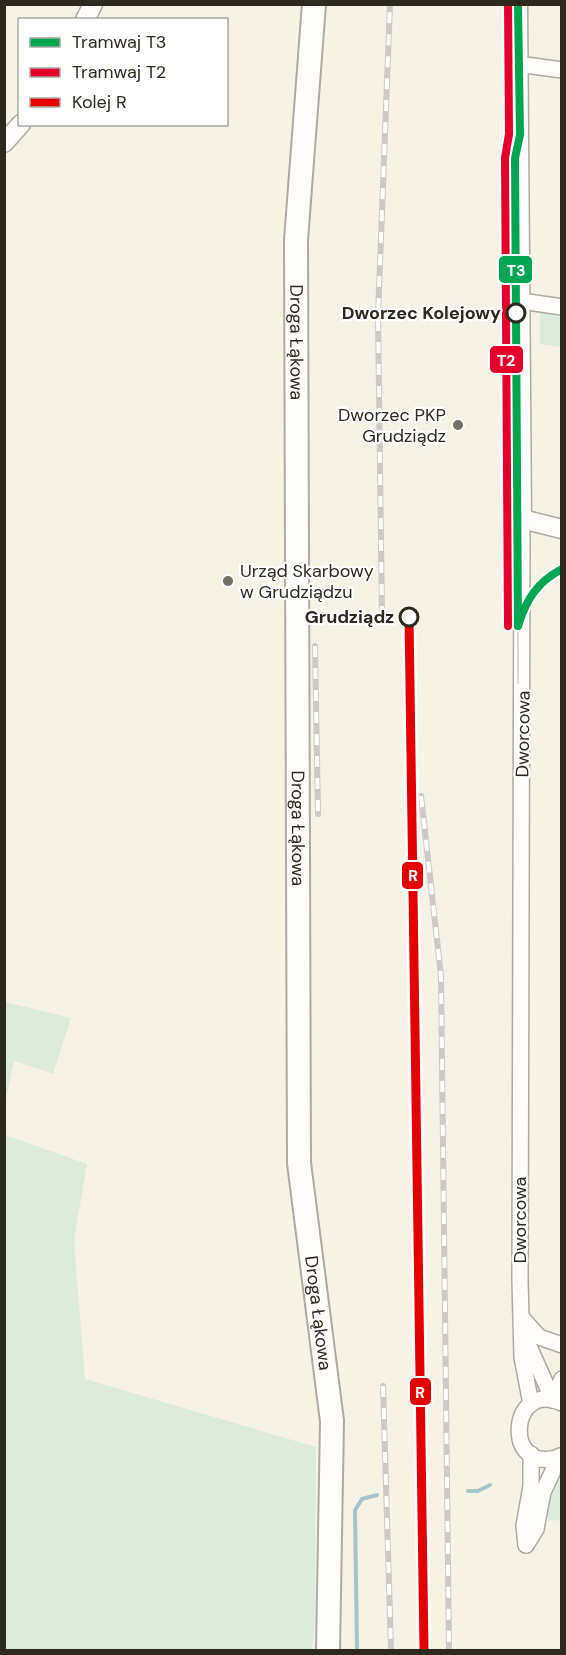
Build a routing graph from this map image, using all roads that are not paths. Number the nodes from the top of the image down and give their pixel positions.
1 (93, 4) edge
2 (314, 4) edge
3 (518, 4) edge
4 (86, 18) edge
5 (518, 64) junction
6 (561, 70) edge
7 (19, 126) edge
8 (4, 143) edge
9 (521, 301) junction
10 (561, 307) edge
11 (522, 519) junction
12 (561, 529) edge
13 (522, 1317) junction
14 (523, 1333) junction
15 (561, 1346) edge
16 (561, 1379) edge
17 (557, 1402) edge
18 (531, 1404) junction
19 (531, 1454) junction
20 (561, 1456) edge
21 (328, 1650) edge

1 - 4 street
2 - 21 main road, Droga Łąkowa
3 - 5 street, Dworcowa
5 - 6 street
5 - 9 street, Dworcowa
7 - 8 street
9 - 10 street
9 - 11 street, Dworcowa
11 - 12 street
11 - 13 street, Dworcowa
13 - 14 street, Dworcowa
13 - 15 street
14 - 17 street, Dworcowa
14 - 18 street, Dworcowa
16 - 17 street
17 - 18 street
18 - 19 street
19 - 20 street
19 - 20 street

